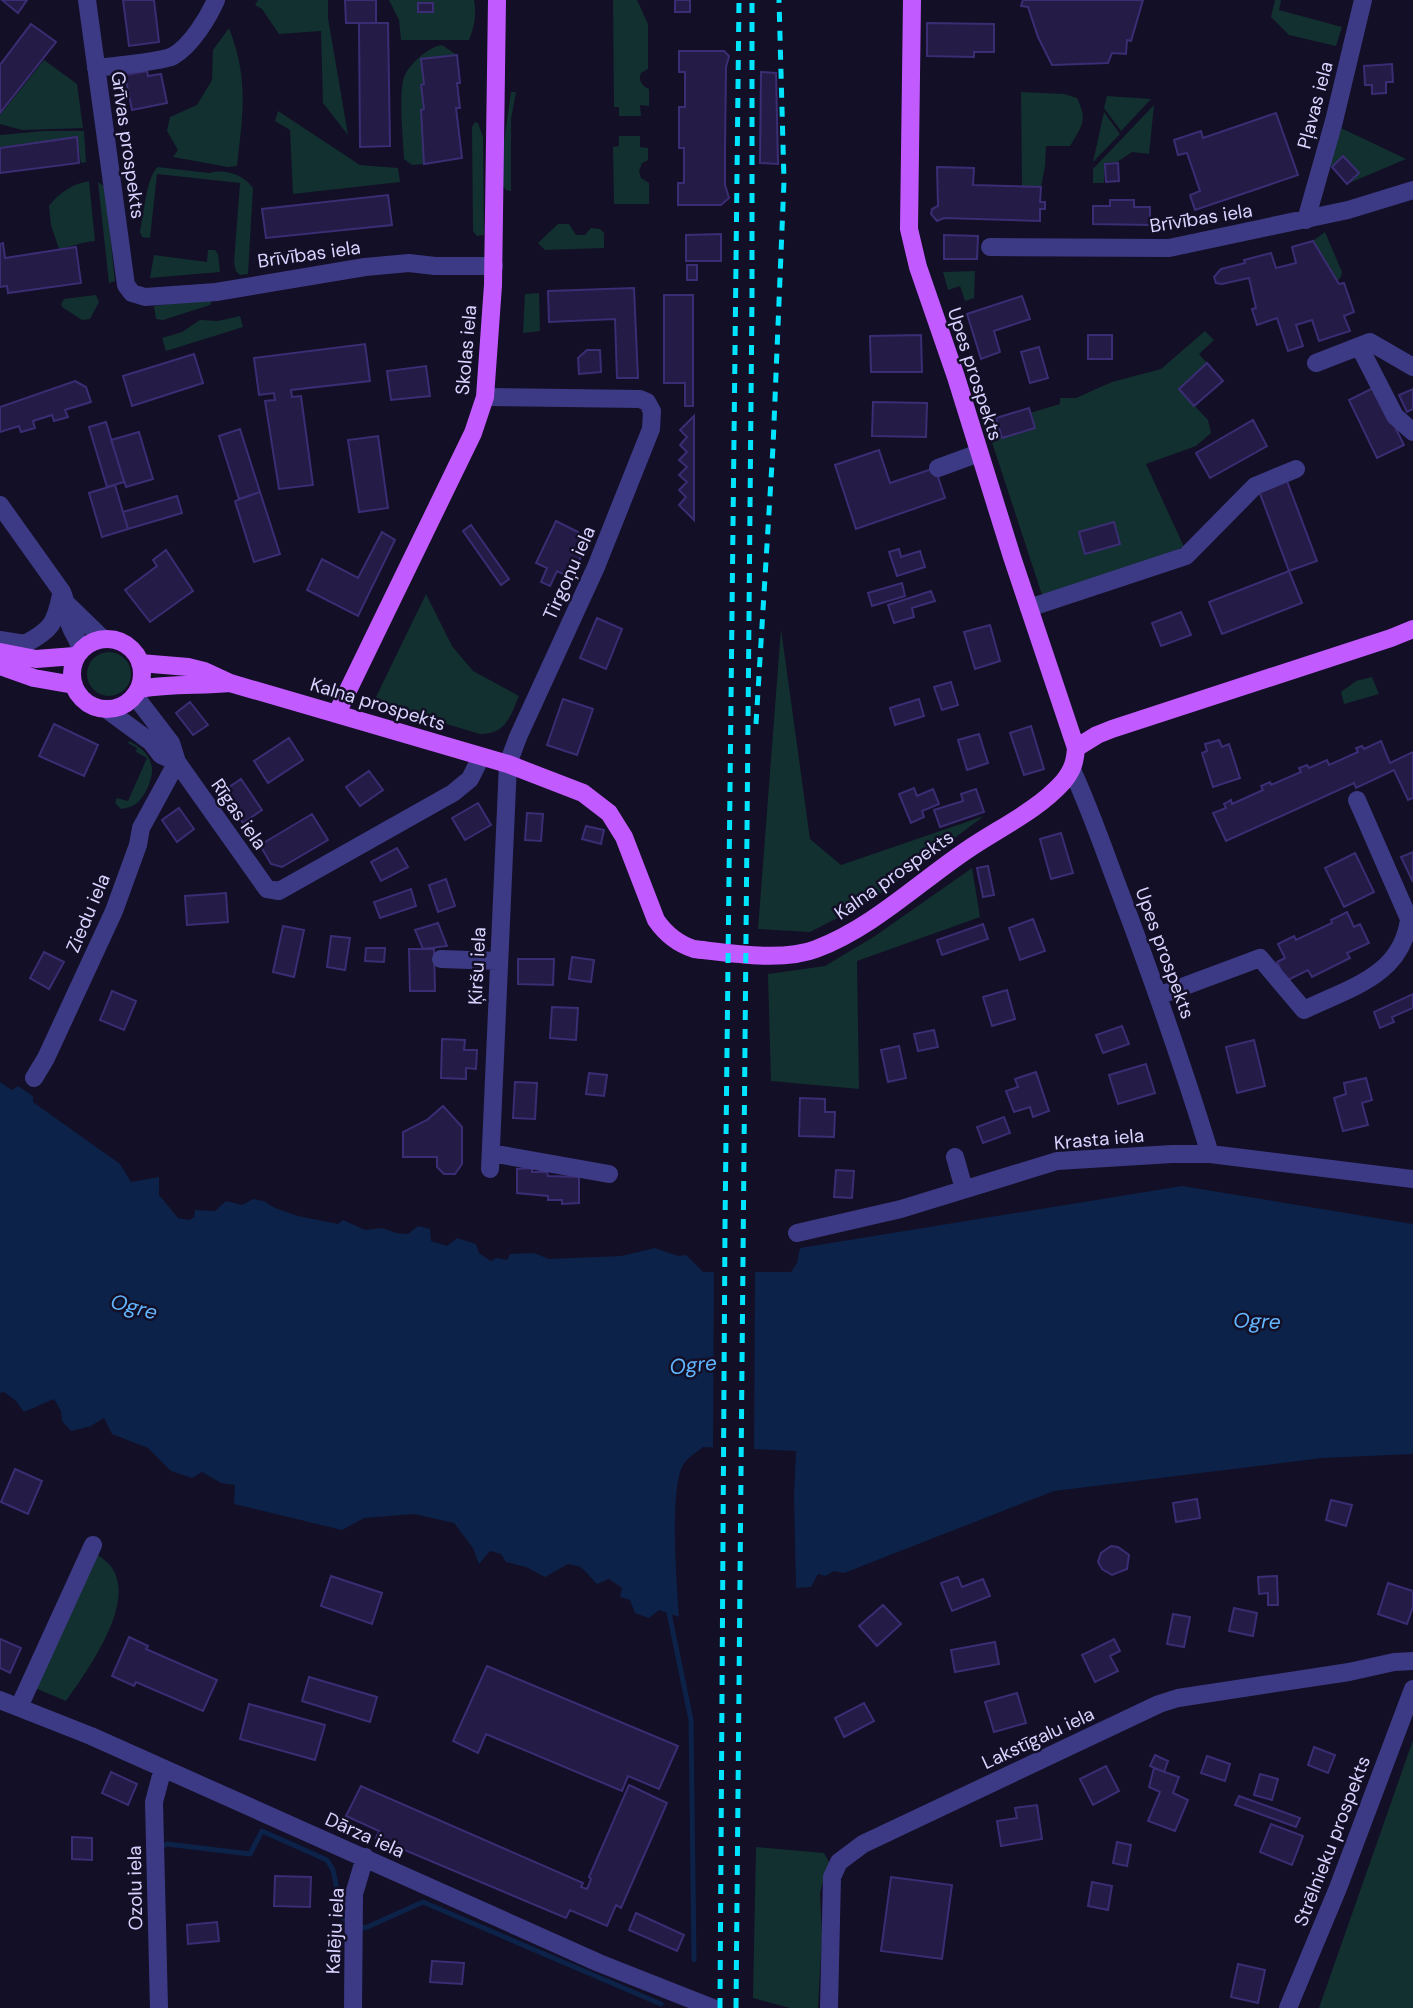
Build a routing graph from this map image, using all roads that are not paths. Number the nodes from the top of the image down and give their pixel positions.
1 (87, 0) edge
2 (216, 0) edge
3 (497, 0) edge
4 (912, 0) edge
5 (1363, 0) edge
6 (96, 68) junction
7 (1413, 190) edge
8 (1306, 220) junction
9 (989, 247) dead end
10 (494, 266) junction
11 (132, 293) joint
12 (1359, 346) junction
13 (1316, 363) dead end
14 (1413, 367) edge
15 (485, 397) junction
16 (1413, 432) edge
17 (979, 453) junction
18 (938, 467) dead end
19 (1296, 469) dead end
20 (0, 505) edge
21 (65, 598) junction
22 (1029, 608) junction
23 (1413, 629) edge
24 (103, 639) junction
25 (0, 640) edge
26 (0, 652) edge
27 (78, 653) junction
28 (140, 663) junction
29 (0, 666) edge
30 (230, 683) junction
31 (74, 685) junction
32 (138, 692) junction
33 (106, 709) junction
34 (337, 713) junction
35 (1076, 748) junction
36 (481, 757) junction
37 (177, 762) junction
38 (508, 764) junction
39 (1072, 770) junction
40 (1357, 800) dead end
41 (441, 959) dead end
42 (499, 961) junction
43 (1158, 996) junction
44 (34, 1078) dead end
45 (1210, 1154) junction
46 (955, 1157) dead end
47 (609, 1174) dead end
48 (1413, 1179) edge
49 (964, 1189) junction
50 (797, 1233) dead end
51 (93, 1545) dead end
52 (1413, 1661) edge
53 (1413, 1689) edge
54 (0, 1700) edge
55 (19, 1707) junction
56 (163, 1768) junction
57 (365, 1857) junction
58 (676, 2001) edge
59 (159, 2008) edge
60 (353, 2008) edge
61 (713, 2008) edge
62 (829, 2008) edge
63 (1288, 2008) edge

1 - 6 street, Grīvas prospekts
2 - 6 street
3 - 10 main road, Skolas iela
4 - 17 main road, Upes prospekts
5 - 8 street, Pļavas iela
6 - 11 street, Grīvas prospekts
7 - 8 street, Brīvības iela
8 - 9 street, Brīvības iela
10 - 11 street, Brīvības iela
10 - 15 main road, Skolas iela
12 - 13 street
12 - 14 street
12 - 16 street
15 - 34 main road, Skolas iela
15 - 38 street, Tirgoņu iela
17 - 18 street
17 - 22 main road, Upes prospekts
19 - 22 street
20 - 21 street
21 - 24 street
21 - 25 street
21 - 27 street
22 - 35 main road, Upes prospekts
23 - 35 main road
24 - 27 main road
24 - 28 main road
26 - 27 main road
27 - 31 main road
28 - 30 main road
28 - 32 main road
29 - 31 main road
30 - 32 main road
30 - 34 main road, Kalna prospekts
31 - 33 main road
32 - 33 main road
32 - 37 street
33 - 37 street
34 - 36 main road, Kalna prospekts
35 - 39 main road
36 - 37 street, Rīgas iela
36 - 38 main road, Kalna prospekts
37 - 44 street, Ziedu iela
38 - 39 main road, Kalna prospekts
38 - 42 street, Ķiršu iela
39 - 43 street, Upes prospekts
40 - 43 street
41 - 42 street
42 - 47 street, Ķiršu iela
43 - 45 street, Upes prospekts
45 - 48 street, Krasta iela
45 - 49 street, Krasta iela
46 - 49 street
49 - 50 street, Krasta iela
51 - 55 street
52 - 62 street, Lakstīgalu iela
53 - 63 street, Strēlnieku prospekts
54 - 55 street, Dārza iela
55 - 56 street, Dārza iela
56 - 57 street, Dārza iela
56 - 59 street, Ozolu iela
57 - 58 street, Dārza iela
57 - 60 street, Kalēju iela
58 - 61 street, Dārza iela

